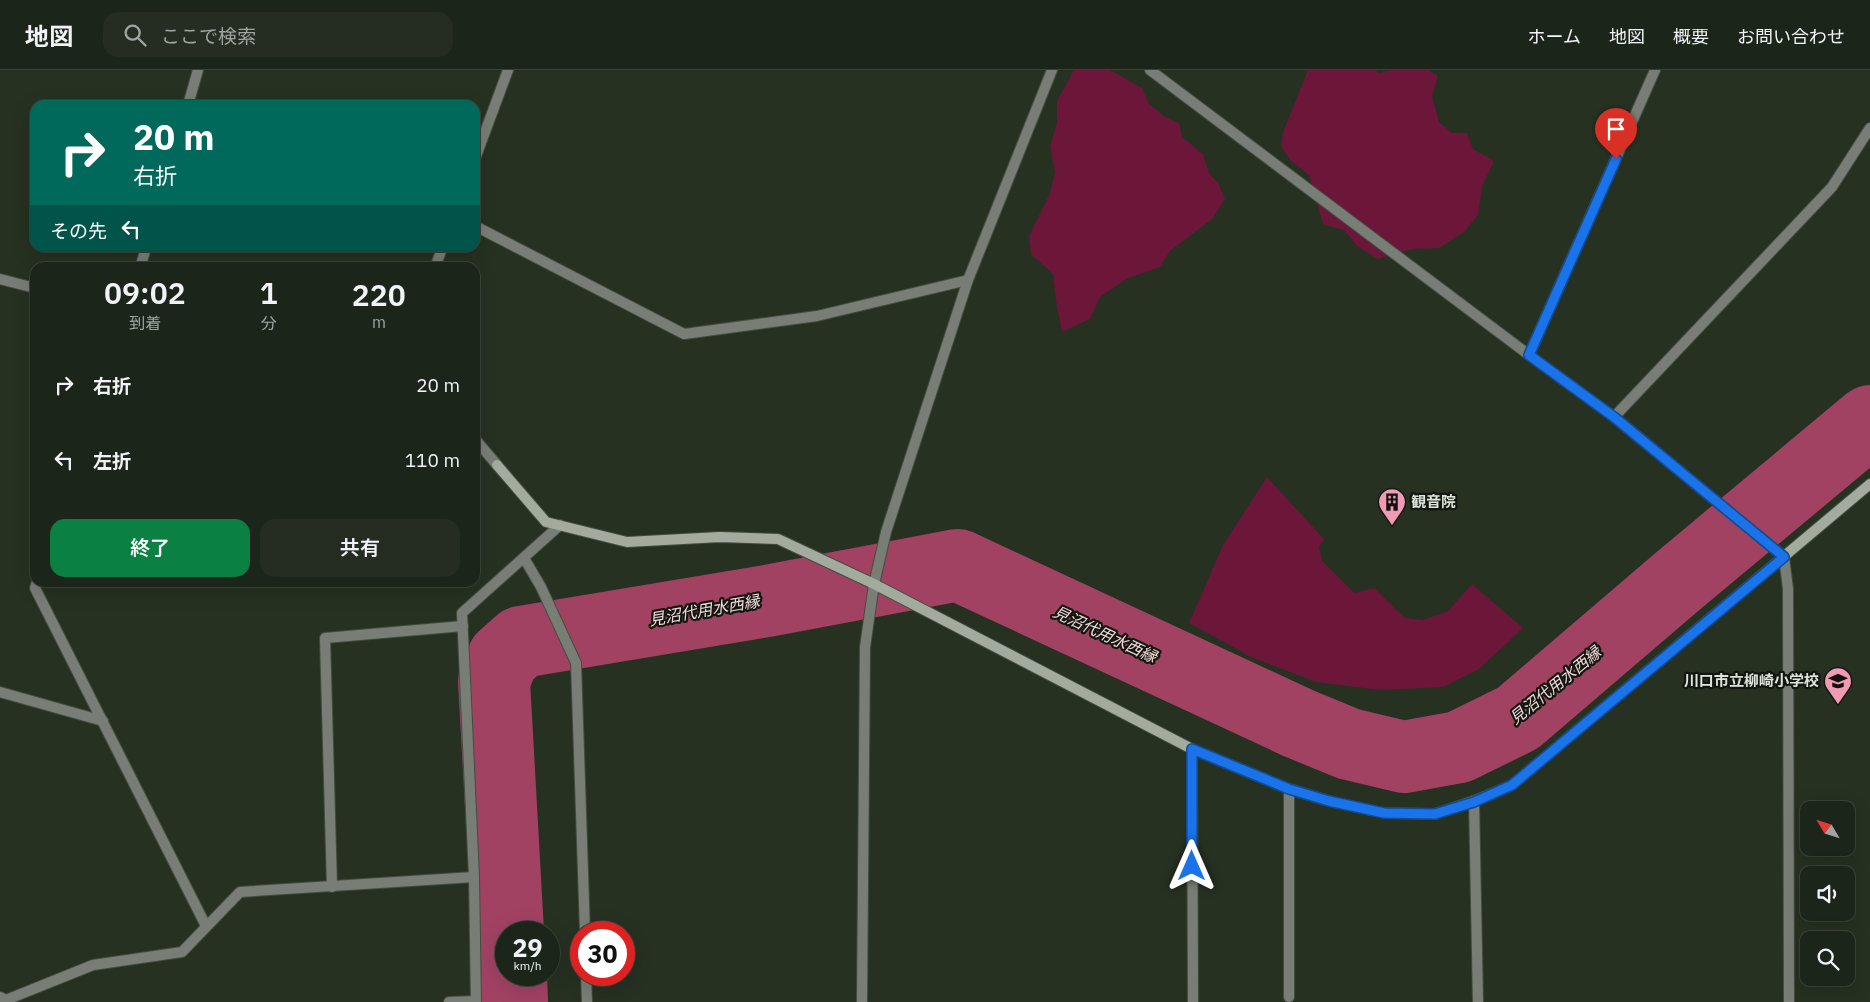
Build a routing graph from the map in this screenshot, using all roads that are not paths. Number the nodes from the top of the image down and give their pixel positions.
1 (198, 70) edge
2 (508, 70) edge
3 (1052, 70) edge
4 (1150, 70) edge
5 (1655, 70) edge
6 (189, 100) edge
7 (1870, 128) edge
8 (480, 146) edge
9 (480, 229) edge
10 (0, 280) edge
11 (968, 280) junction
12 (30, 287) edge
13 (1529, 355) junction
14 (1614, 417) junction
15 (480, 445) edge
16 (1870, 484) edge
17 (560, 525) junction
18 (1784, 557) junction
19 (524, 558) junction
20 (874, 584) junction
21 (35, 587) edge
22 (463, 626) junction
23 (0, 692) edge
24 (103, 721) junction
25 (1192, 749) junction
26 (1289, 789) junction
27 (1474, 802) junction
28 (474, 878) junction
29 (332, 887) junction
30 (584, 921) edge
31 (206, 926) junction
32 (586, 986) edge
33 (0, 996) edge
34 (1289, 997) dead end
35 (476, 1001) edge
36 (449, 1002) edge
37 (587, 1002) edge
38 (862, 1002) edge
39 (1193, 1002) edge
40 (1478, 1002) edge
41 (1790, 1002) edge

1 - 6 street
2 - 8 street
3 - 11 street
4 - 13 street
5 - 13 street
7 - 14 street
9 - 11 street
10 - 12 street
11 - 20 street
13 - 14 street
14 - 18 street
15 - 17 street
16 - 18 street
17 - 19 street
17 - 20 street
18 - 27 street
18 - 41 street
19 - 22 street
19 - 30 street
20 - 25 street
20 - 38 street
21 - 24 street
22 - 28 street
22 - 29 street
23 - 24 street
24 - 31 street
25 - 26 street
25 - 39 street
26 - 27 street
26 - 34 street
27 - 40 street
28 - 29 street
28 - 35 street
29 - 31 street
31 - 33 street
32 - 37 street
35 - 36 street

